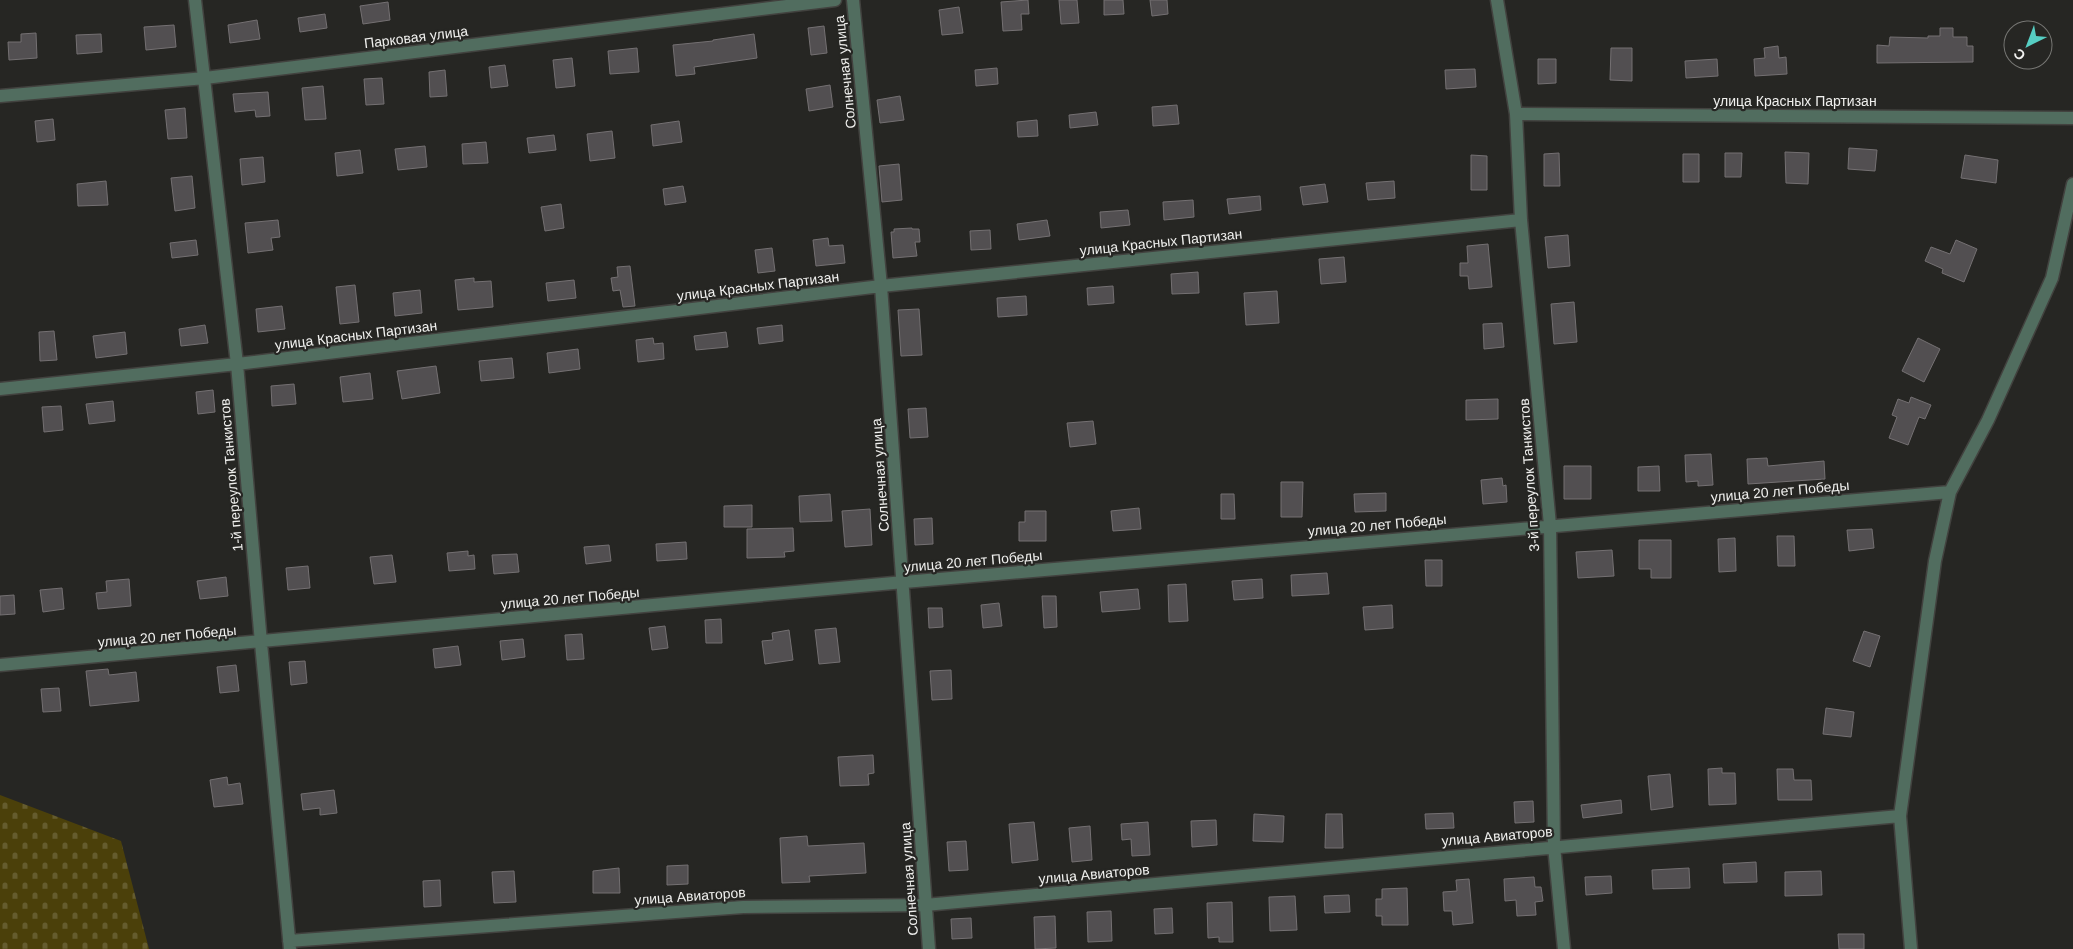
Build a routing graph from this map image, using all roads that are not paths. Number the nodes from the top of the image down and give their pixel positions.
1 (195, 0) edge
2 (836, 0) edge
3 (853, 0) edge
4 (1497, 0) edge
5 (205, 78) junction
6 (0, 96) edge
7 (1516, 114) junction
8 (2073, 118) edge
9 (2073, 184) edge
10 (1522, 220) junction
11 (881, 286) junction
12 (237, 364) junction
13 (0, 389) edge
14 (1950, 492) junction
15 (1550, 525) junction
16 (904, 582) junction
17 (260, 642) junction
18 (0, 665) edge
19 (1900, 816) junction
20 (1554, 846) junction
21 (926, 905) junction
22 (290, 945) edge
23 (929, 949) edge
24 (1564, 949) edge
25 (1911, 949) edge

1 - 5 street, 1-й переулок Танкистов
2 - 5 street, Парковая улица
3 - 11 street, Солнечная улица
4 - 7 street, 3-й переулок Танкистов
5 - 6 street, Парковая улица
5 - 12 street, 1-й переулок Танкистов
7 - 8 street, улица Красных Партизан
7 - 10 street, 3-й переулок Танкистов
9 - 14 street
10 - 11 street, улица Красных Партизан
10 - 15 street, 3-й переулок Танкистов
11 - 12 street, улица Красных Партизан
11 - 16 street, Солнечная улица
12 - 13 street, улица Красных Партизан
12 - 17 street, 1-й переулок Танкистов
14 - 15 street, улица 20 лет Победы
14 - 19 street
15 - 16 street, улица 20 лет Победы
15 - 20 street, 3-й переулок Танкистов
16 - 17 street, улица 20 лет Победы
16 - 21 street, Солнечная улица
17 - 18 street, улица 20 лет Победы
17 - 22 street, 1-й переулок Танкистов
19 - 20 street, улица Авиаторов
19 - 25 street
20 - 21 street, улица Авиаторов
20 - 24 street, 3-й переулок Танкистов
21 - 22 street, улица Авиаторов
21 - 23 street, Солнечная улица

